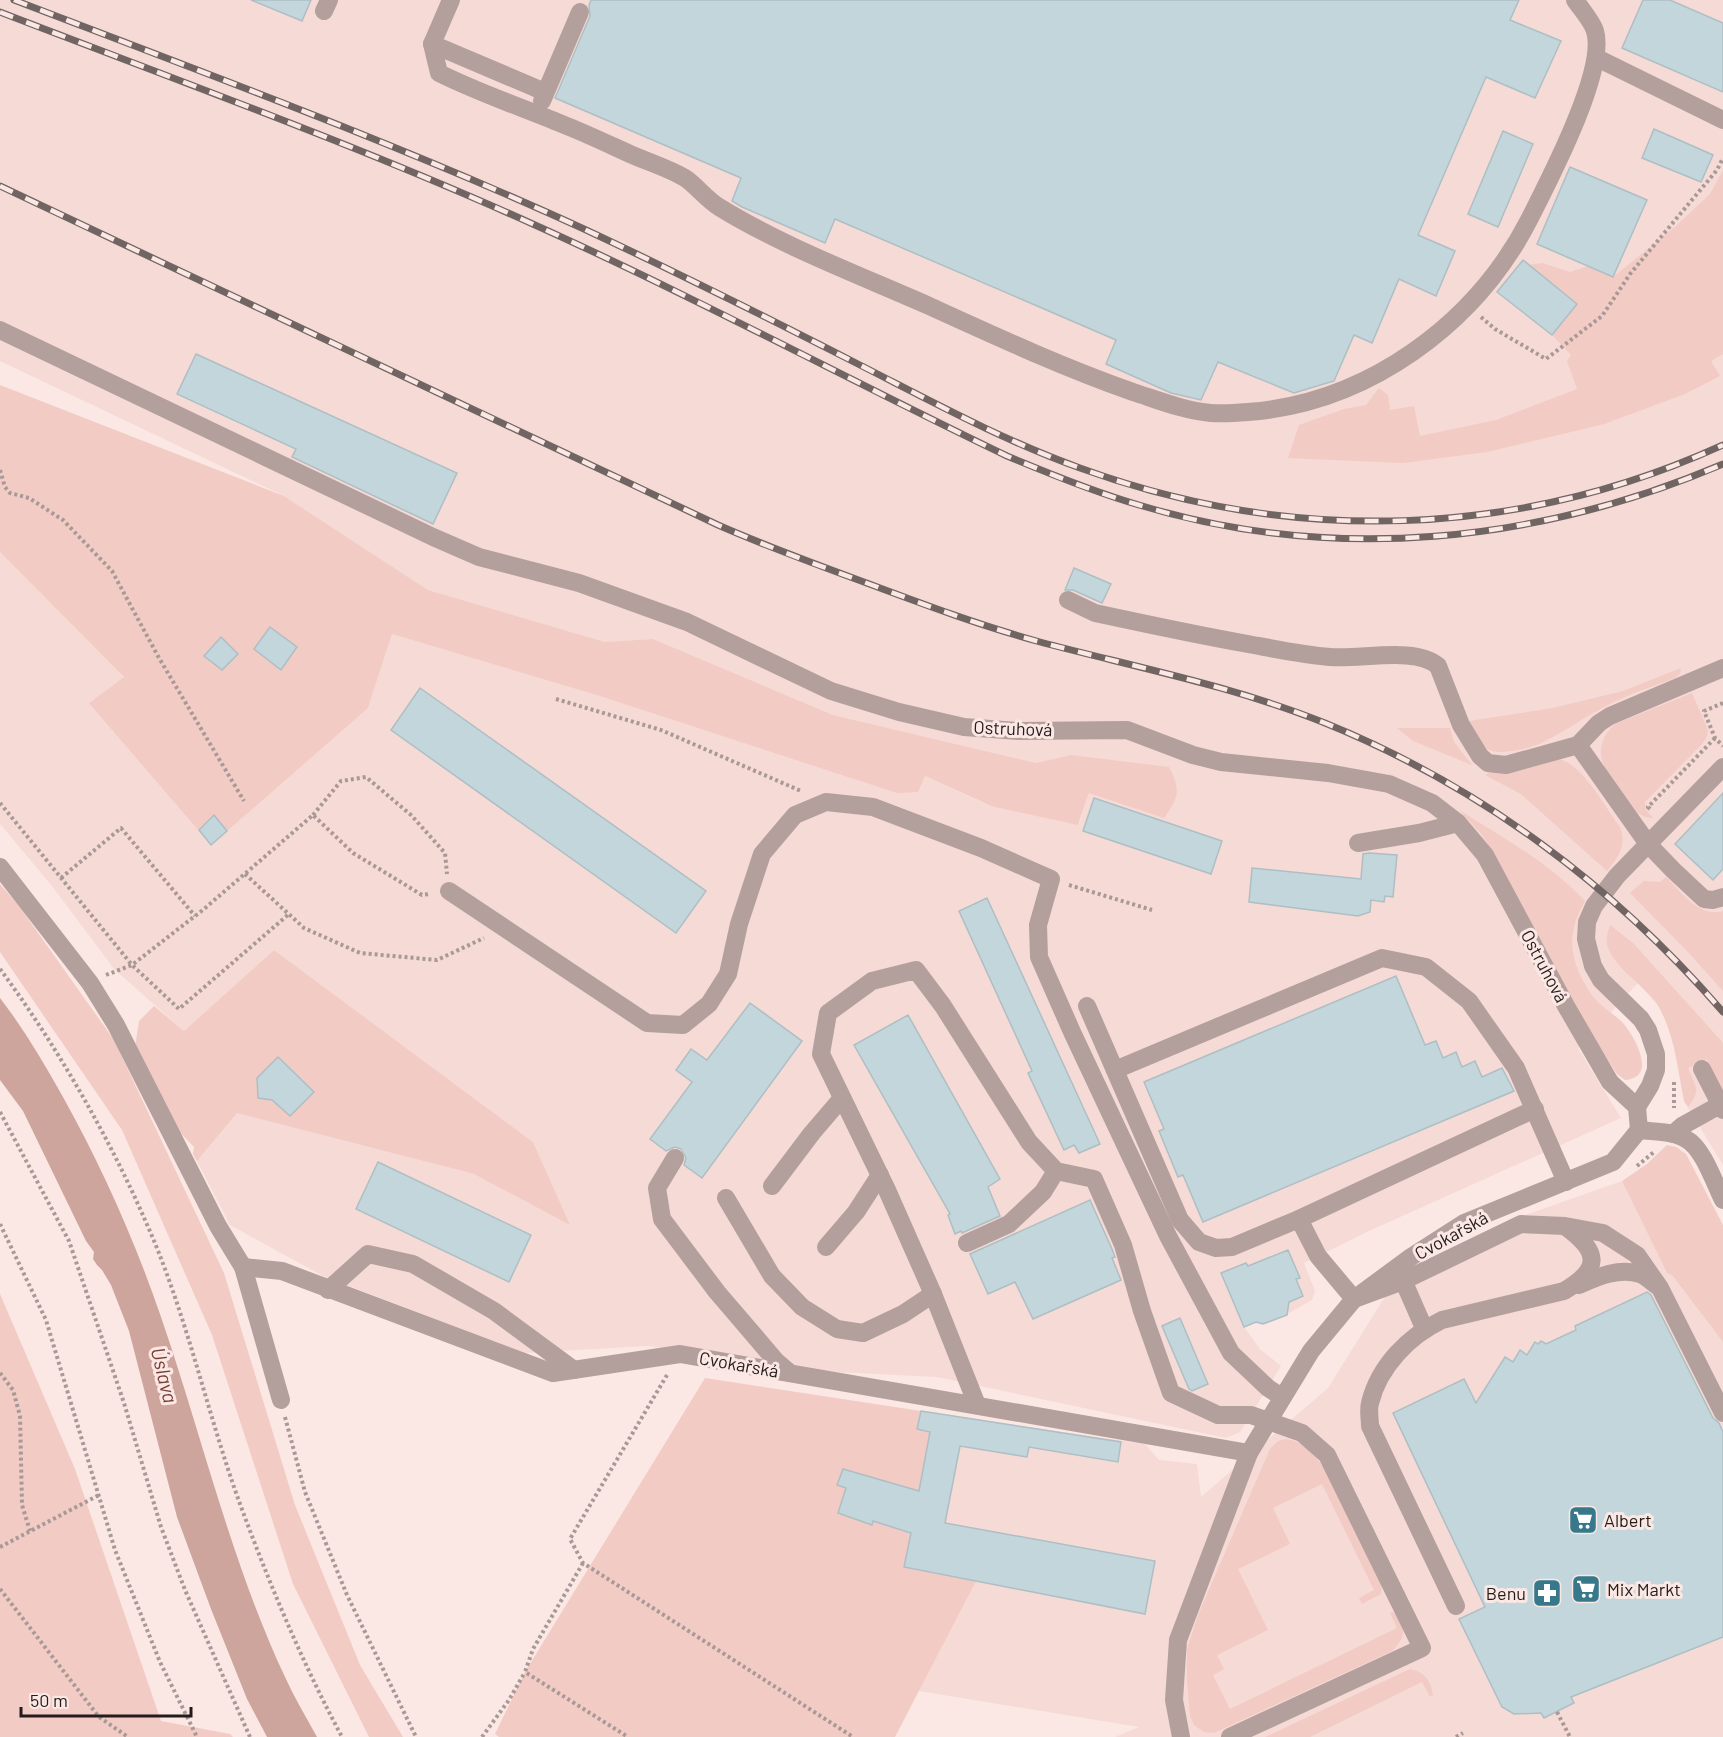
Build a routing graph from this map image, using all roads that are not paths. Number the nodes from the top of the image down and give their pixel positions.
1 (451, 0) edge
2 (1575, 0) edge
3 (580, 12) dead end
4 (432, 44) junction
5 (1597, 58) junction
6 (545, 92) junction
7 (536, 114) junction
8 (1723, 120) edge
9 (0, 330) edge
10 (1068, 600) dead end
11 (1723, 668) edge
12 (1578, 745) junction
13 (1723, 767) edge
14 (1458, 823) junction
15 (1359, 843) dead end
16 (1648, 844) junction
17 (0, 867) edge
18 (449, 891) road end
19 (1723, 897) edge
20 (1087, 1006) dead end
21 (1702, 1070) dead end
22 (1115, 1071) junction
23 (842, 1098) junction
24 (1637, 1107) junction
25 (1722, 1108) edge
26 (1535, 1109) junction
27 (1639, 1130) junction
28 (1673, 1134) junction
29 (675, 1158) dead end
30 (1056, 1172) junction
31 (879, 1175) junction
32 (1566, 1182) junction
33 (772, 1186) dead end
34 (726, 1198) dead end
35 (1723, 1200) edge
36 (1299, 1219) junction
37 (1565, 1226) junction
38 (967, 1243) dead end
39 (826, 1247) dead end
40 (243, 1267) junction
41 (1400, 1274) junction
42 (1660, 1288) junction
43 (328, 1290) junction
44 (1564, 1291) junction
45 (933, 1294) junction
46 (1354, 1299) junction
47 (1424, 1328) junction
48 (574, 1370) junction
49 (790, 1373) junction
50 (1282, 1397) junction
51 (281, 1400) road end
52 (977, 1405) junction
53 (1723, 1413) edge
54 (1268, 1421) junction
55 (1249, 1453) junction
56 (1456, 1606) dead end
57 (1181, 1737) edge
58 (1230, 1737) edge

1 - 4 street
2 - 5 street
3 - 6 street
4 - 6 street
4 - 7 street
5 - 7 street
5 - 8 street
6 - 7 street
9 - 14 street, Ostruhová
10 - 12 street
11 - 12 street
12 - 16 street
13 - 16 street
14 - 15 street
14 - 24 street, Ostruhová
16 - 19 street
16 - 24 street
17 - 40 street
18 - 50 street
20 - 22 street
21 - 25 street
22 - 26 street
22 - 36 street
23 - 30 street
23 - 31 street
23 - 33 street
24 - 27 street
25 - 28 street
26 - 32 street
26 - 36 street
27 - 28 street
27 - 32 street, Cvokařská
28 - 35 street
29 - 49 street
30 - 38 street
30 - 54 street
31 - 39 street
31 - 45 street
32 - 41 street, Cvokařská
34 - 45 street
36 - 46 street
37 - 41 street
37 - 42 street
37 - 44 street
40 - 43 street, Cvokařská
40 - 51 street
41 - 46 street, Cvokařská
41 - 47 street
42 - 44 street
42 - 53 street
43 - 48 street, Cvokařská
43 - 48 street
44 - 47 street
45 - 52 street
46 - 50 street, Cvokařská
47 - 56 street
48 - 49 street, Cvokařská
49 - 52 street, Cvokařská
50 - 54 street, Cvokařská
52 - 55 street, Cvokařská
54 - 55 street, Cvokařská
54 - 58 street
55 - 57 street, Cvokařská

